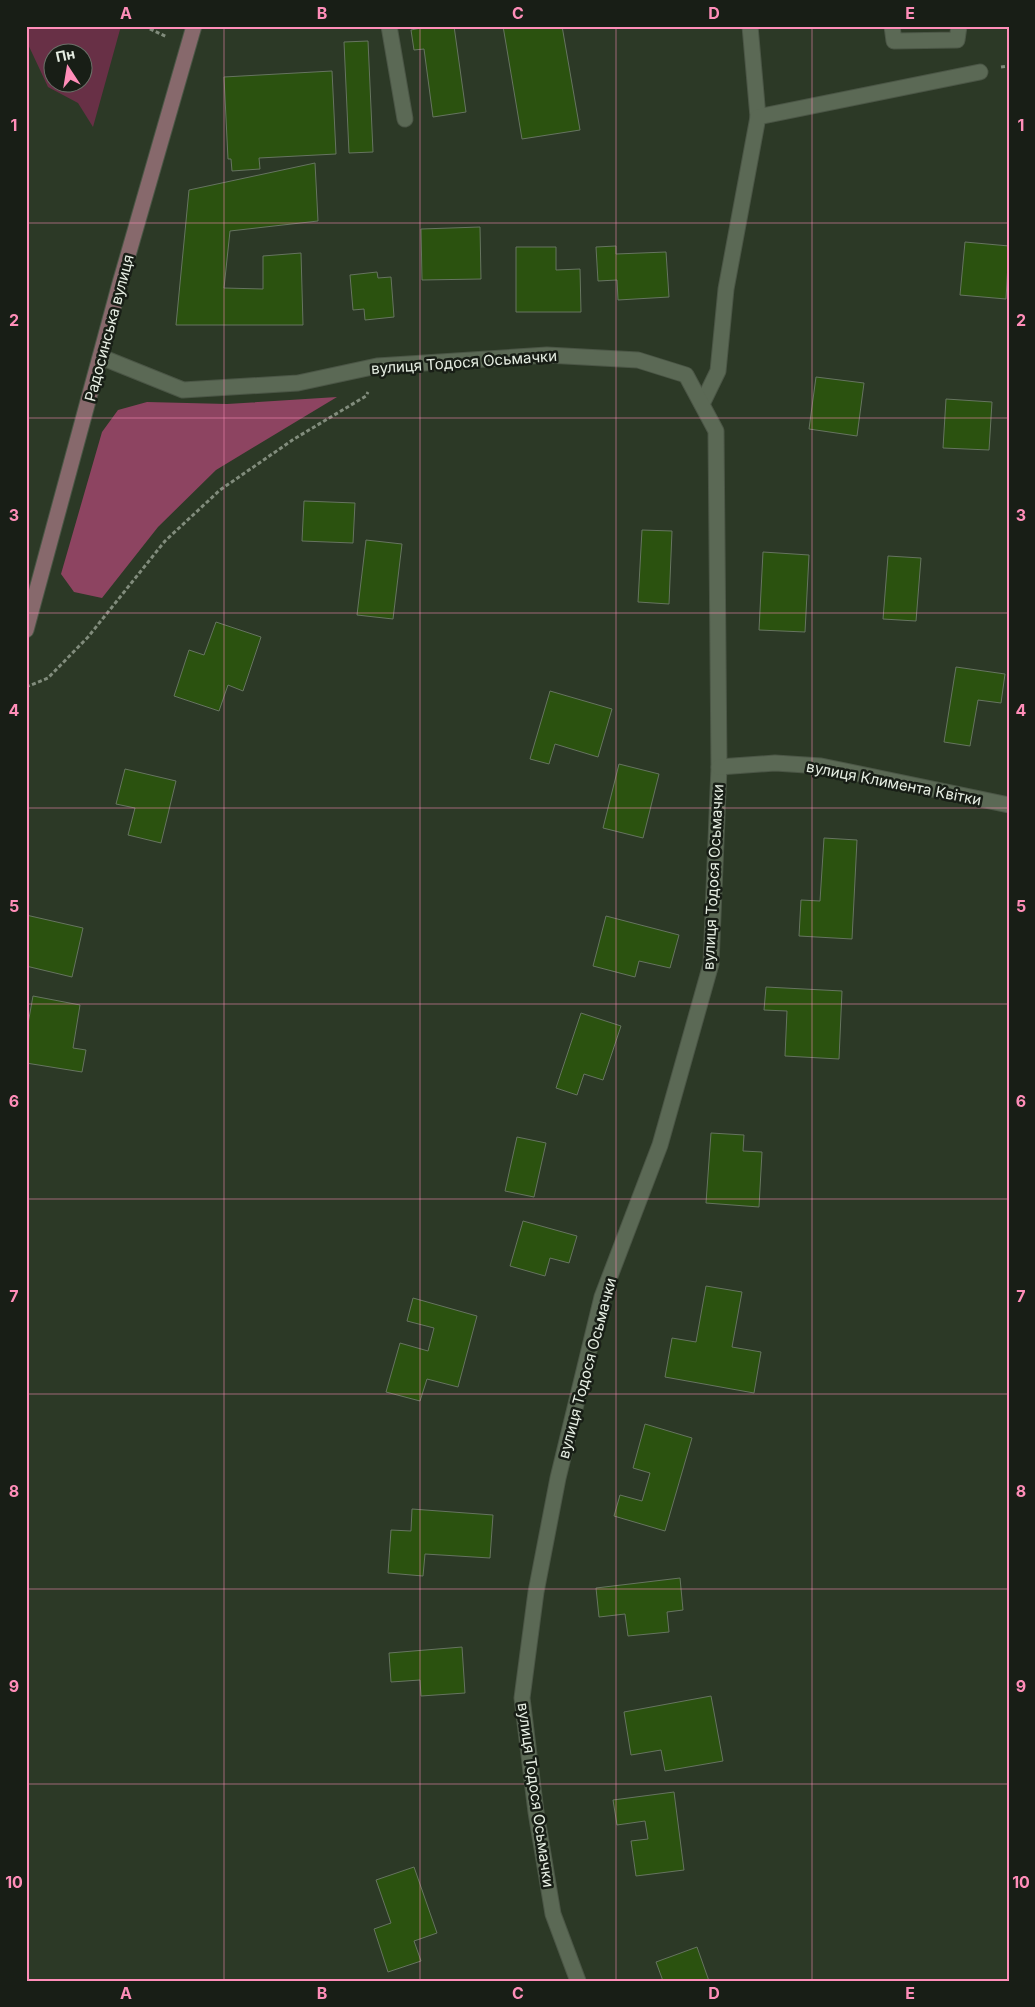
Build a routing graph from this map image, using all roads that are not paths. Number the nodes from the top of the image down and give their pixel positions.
1 (194, 26) edge
2 (389, 26) edge
3 (750, 26) edge
4 (892, 26) edge
5 (958, 26) edge
6 (980, 72) dead end
7 (758, 117) junction
8 (405, 119) dead end
9 (101, 357) junction
10 (702, 404) junction
11 (26, 628) edge
12 (719, 767) junction
13 (1009, 805) edge
14 (578, 1981) edge

1 - 9 street, Радосинська вулиця
2 - 8 street
3 - 7 street
4 - 5 street
6 - 7 street
7 - 10 street
9 - 10 street, вулиця Тодося Осьмачки
9 - 11 street, Радосинська вулиця
10 - 12 street, вулиця Тодося Осьмачки
12 - 13 street, вулиця Климента Квітки
12 - 14 street, вулиця Тодося Осьмачки

